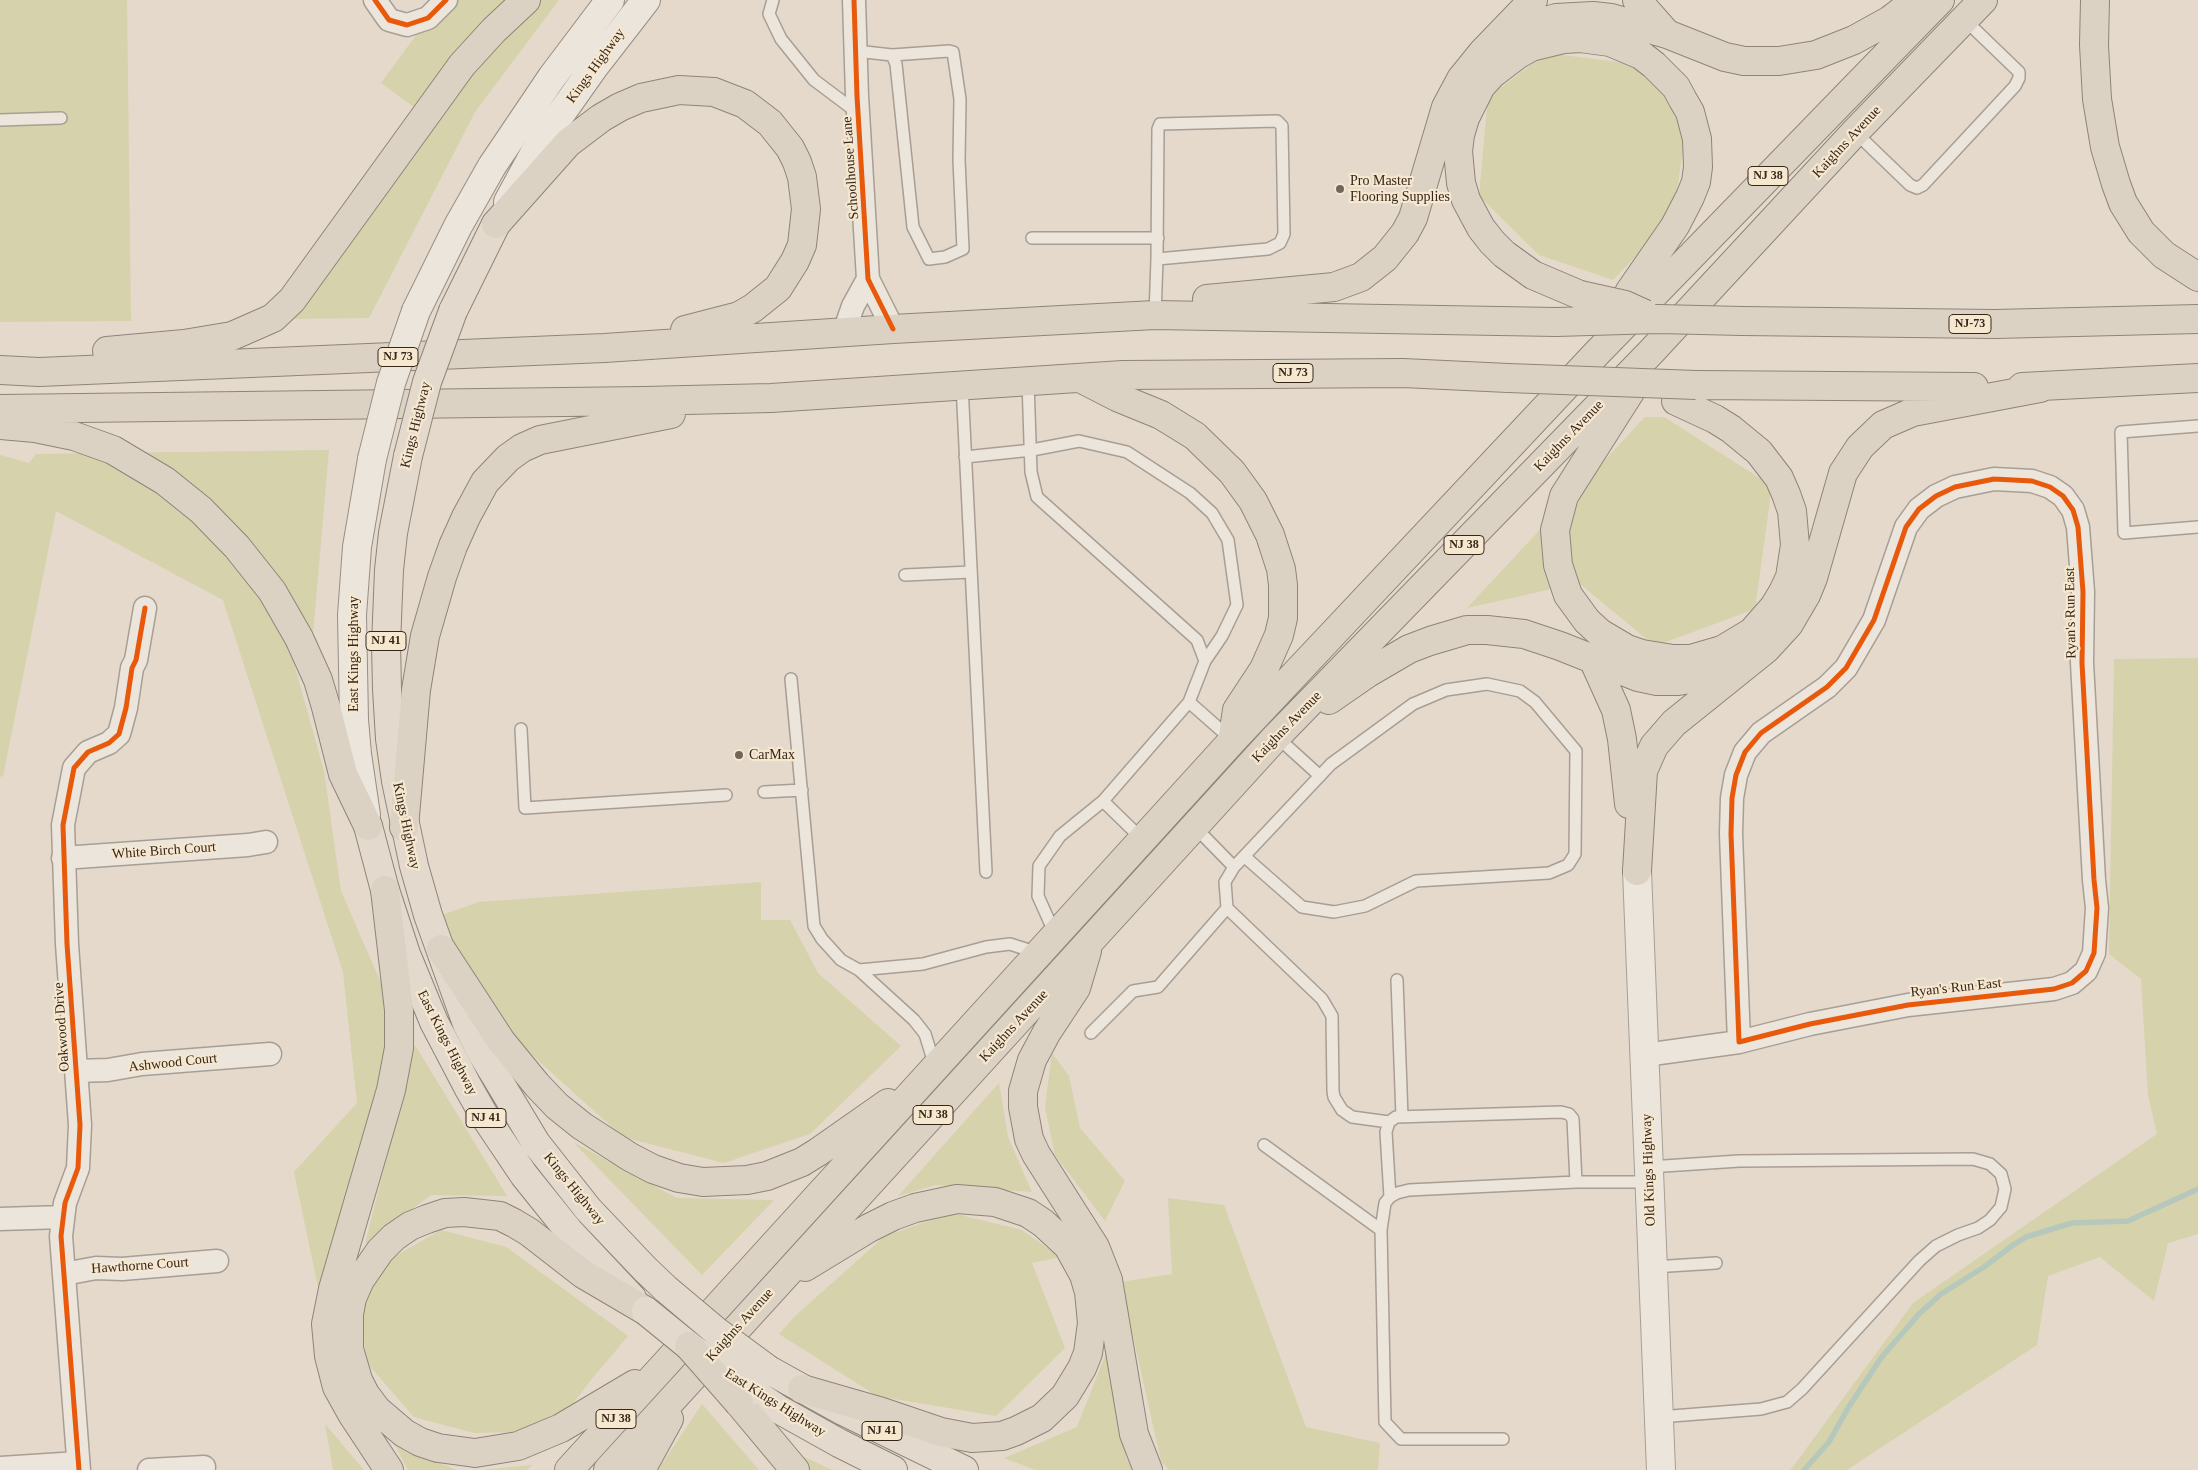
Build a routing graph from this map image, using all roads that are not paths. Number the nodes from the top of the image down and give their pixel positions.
1 (375, 0) edge
2 (446, 0) edge
3 (526, 0) edge
4 (610, 0) edge
5 (646, 0) edge
6 (773, 0) edge
7 (854, 0) edge
8 (1534, 0) edge
9 (1637, 0) edge
10 (1916, 0) edge
11 (1940, 0) edge
12 (1983, 0) edge
13 (2095, 0) edge
14 (1964, 19) junction
15 (1667, 34) junction
16 (1494, 41) junction
17 (856, 51) junction
18 (892, 55) junction
19 (858, 112) junction
20 (61, 118) dead end
21 (0, 120) edge
22 (1856, 132) junction
23 (496, 224) junction
24 (1032, 238) dead end
25 (1158, 238) junction
26 (1157, 259) junction
27 (2198, 277) edge
28 (868, 279) junction
29 (1155, 315) junction
30 (1658, 319) junction
31 (2198, 319) edge
32 (893, 328) junction
33 (844, 332) junction
34 (604, 348) junction
35 (1651, 352) junction
36 (1597, 353) junction
37 (0, 364) edge
38 (0, 370) edge
39 (1078, 377) junction
40 (2198, 378) edge
41 (1028, 381) junction
42 (962, 385) junction
43 (2040, 388) junction
44 (1686, 393) junction
45 (771, 398) junction
46 (0, 409) edge
47 (0, 425) edge
48 (2198, 426) edge
49 (1032, 450) junction
50 (965, 457) junction
51 (372, 459) joint
52 (2198, 527) edge
53 (971, 572) junction
54 (905, 575) dead end
55 (145, 608) dead end
56 (1593, 659) junction
57 (1205, 661) junction
58 (1752, 661) junction
59 (791, 679) dead end
60 (1189, 702) junction
61 (521, 730) dead end
62 (1276, 737) junction
63 (1233, 740) junction
64 (1320, 776) junction
65 (802, 790) junction
66 (764, 792) dead end
67 (726, 795) dead end
68 (1103, 801) junction
69 (368, 826) junction
70 (1194, 826) junction
71 (404, 827) junction
72 (1144, 840) junction
73 (266, 842) dead end
74 (1245, 857) junction
75 (63, 858) junction
76 (1234, 867) junction
77 (1637, 871) junction
78 (986, 872) dead end
79 (385, 890) junction
80 (1227, 908) junction
81 (1089, 944) junction
82 (1048, 945) junction
83 (441, 949) junction
84 (860, 970) junction
85 (1397, 980) dead end
86 (1091, 1033) dead end
87 (1739, 1042) junction
88 (270, 1054) dead end
89 (1645, 1055) junction
90 (76, 1071) junction
91 (933, 1071) junction
92 (1402, 1117) junction
93 (1389, 1122) junction
94 (1264, 1145) dead end
95 (1649, 1175) junction
96 (1576, 1182) junction
97 (1390, 1197) junction
98 (63, 1217) junction
99 (0, 1219) edge
100 (1381, 1230) junction
101 (217, 1261) dead end
102 (1716, 1263) dead end
103 (1653, 1267) junction
104 (64, 1274) junction
105 (776, 1285) junction
106 (646, 1311) junction
107 (689, 1346) joint
108 (662, 1367) junction
109 (689, 1381) junction
110 (802, 1389) junction
111 (745, 1397) junction
112 (1659, 1417) junction
113 (1503, 1439) dead end
114 (79, 1467) edge
115 (204, 1467) dead end
116 (0, 1468) edge
117 (150, 1470) edge
118 (389, 1470) edge
119 (569, 1470) edge
120 (608, 1470) edge
121 (641, 1470) edge
122 (795, 1470) edge
123 (893, 1470) edge
124 (964, 1470) edge
125 (1148, 1470) edge
126 (1661, 1470) edge

1 - 2 street
3 - 37 highway
4 - 51 main road, Kings Highway / NJ 41, bridge
5 - 23 main road, Kings Highway / NJ 41
6 - 19 lane
7 - 17 street, Schoolhouse Lane
8 - 16 highway
9 - 15 highway
10 - 15 highway
11 - 36 highway, Kaighns Avenue / NJ 38
12 - 14 highway, Kaighns Avenue / NJ 38
13 - 27 highway
14 - 22 highway, Kaighns Avenue / NJ 38
14 - 22 lane
15 - 16 highway
16 - 29 highway
17 - 18 lane
17 - 19 street, Schoolhouse Lane
18 - 18 lane
19 - 28 street, Schoolhouse Lane
20 - 21 lane
22 - 35 highway, Kaighns Avenue / NJ 38
23 - 34 highway
23 - 71 main road, Kings Highway / NJ 41, bridge
24 - 25 lane
25 - 26 lane
25 - 26 lane
26 - 29 lane
28 - 32 street, Schoolhouse Lane
28 - 33 street
29 - 30 highway, NJ 73, bridge
29 - 32 highway, NJ 73
30 - 31 highway, NJ-73, bridge
30 - 36 highway, bridge
32 - 33 highway, NJ 73
33 - 34 highway, NJ 73
34 - 38 highway, NJ 73
35 - 44 highway
35 - 62 highway, Kaighns Avenue / NJ 38
36 - 63 highway, Kaighns Avenue / NJ 38
39 - 41 highway, NJ 73
39 - 44 highway, NJ 73, bridge
39 - 63 highway
40 - 43 highway
41 - 42 highway, NJ 73
41 - 49 lane
42 - 45 highway, NJ 73
42 - 50 lane
43 - 44 highway
43 - 58 highway
45 - 46 highway, NJ 73
45 - 71 highway
47 - 69 highway
48 - 52 lane
49 - 50 lane
49 - 57 lane
49 - 57 lane
50 - 53 lane
51 - 69 main road, East Kings Highway / NJ 41
53 - 54 lane
53 - 78 lane
55 - 75 street, Oakwood Drive
56 - 58 highway
56 - 62 highway
56 - 77 highway
57 - 60 lane
58 - 77 highway
59 - 65 lane
60 - 63 lane
60 - 68 lane
61 - 67 lane
62 - 64 lane
62 - 70 highway, Kaighns Avenue / NJ 38
63 - 72 highway, Kaighns Avenue / NJ 38
64 - 74 lane
64 - 74 lane
65 - 66 lane
65 - 84 lane
68 - 72 lane
68 - 82 lane
69 - 79 main road, East Kings Highway / NJ 41
70 - 76 lane
70 - 81 highway, Kaighns Avenue / NJ 38
71 - 83 main road, Kings Highway / NJ 41
72 - 82 highway, Kaighns Avenue / NJ 38
73 - 75 street, White Birch Court
74 - 76 lane
75 - 90 street, Oakwood Drive
76 - 80 lane
77 - 89 main road, Old Kings Highway
79 - 106 main road, East Kings Highway / NJ 41
79 - 118 highway
80 - 86 lane
80 - 93 lane
81 - 105 highway, Kaighns Avenue / NJ 38
81 - 125 highway
82 - 84 lane
82 - 91 highway, Kaighns Avenue / NJ 38
83 - 91 highway
83 - 110 main road, Kings Highway / NJ 41, bridge
84 - 91 lane
85 - 92 lane
87 - 87 street, Ryan's Run East
87 - 89 street, Ryan's Run East
88 - 90 street, Ashwood Court
89 - 95 main road, Old Kings Highway
90 - 98 street, Oakwood Drive
91 - 108 highway, Kaighns Avenue / NJ 38
92 - 93 lane
92 - 96 lane
93 - 97 lane
94 - 100 lane
95 - 96 lane
95 - 103 main road, Old Kings Highway
95 - 112 lane
96 - 97 lane
97 - 100 lane
98 - 99 street
98 - 104 street, Oakwood Drive
100 - 113 lane
101 - 104 street, Hawthorne Court
102 - 103 lane
103 - 112 main road, Old Kings Highway
104 - 114 street, Oakwood Drive
105 - 109 highway, Kaighns Avenue / NJ 38
105 - 110 highway
106 - 107 main road, East Kings Highway / NJ 41, bridge
106 - 108 highway
107 - 111 highway, bridge
108 - 119 highway, Kaighns Avenue / NJ 38
109 - 120 highway, Kaighns Avenue / NJ 38
109 - 121 highway
110 - 124 main road, Kings Highway / NJ 41
111 - 122 highway
111 - 123 main road, East Kings Highway / NJ 41
112 - 126 main road, Old Kings Highway
114 - 116 street
115 - 117 street

